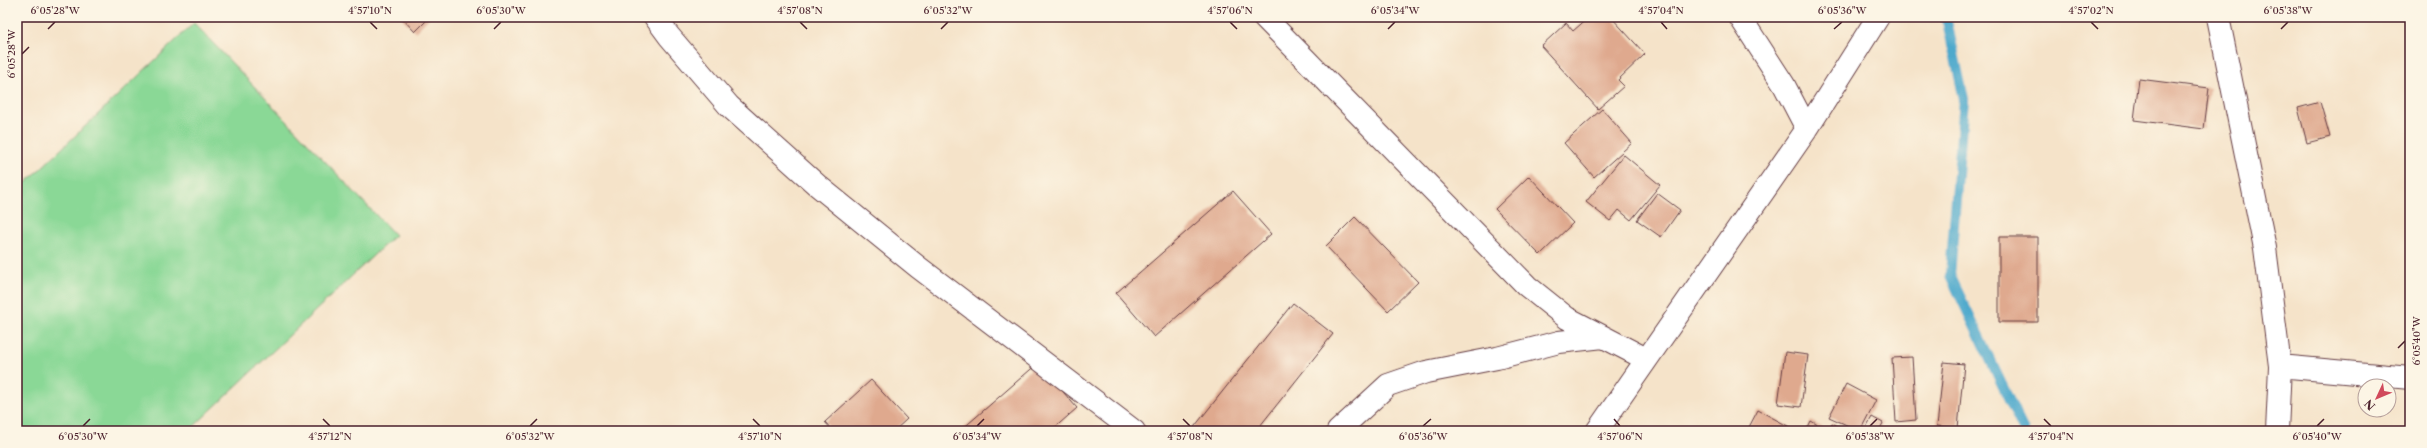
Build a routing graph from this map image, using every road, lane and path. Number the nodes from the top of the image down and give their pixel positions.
1 (655, 17) edge
2 (1264, 17) edge
3 (1740, 17) edge
4 (1878, 17) edge
5 (2218, 17) edge
6 (1807, 129) junction
7 (1603, 337) junction
8 (1646, 359) junction
9 (2280, 366) junction
10 (2410, 378) edge
11 (1134, 431) edge
12 (1338, 431) edge
13 (1597, 431) edge
14 (2276, 431) edge

1 - 11 street
2 - 7 street
3 - 6 street
4 - 6 street
5 - 9 street
6 - 8 street
7 - 8 street
7 - 12 street
8 - 13 street
9 - 10 street
9 - 14 street

